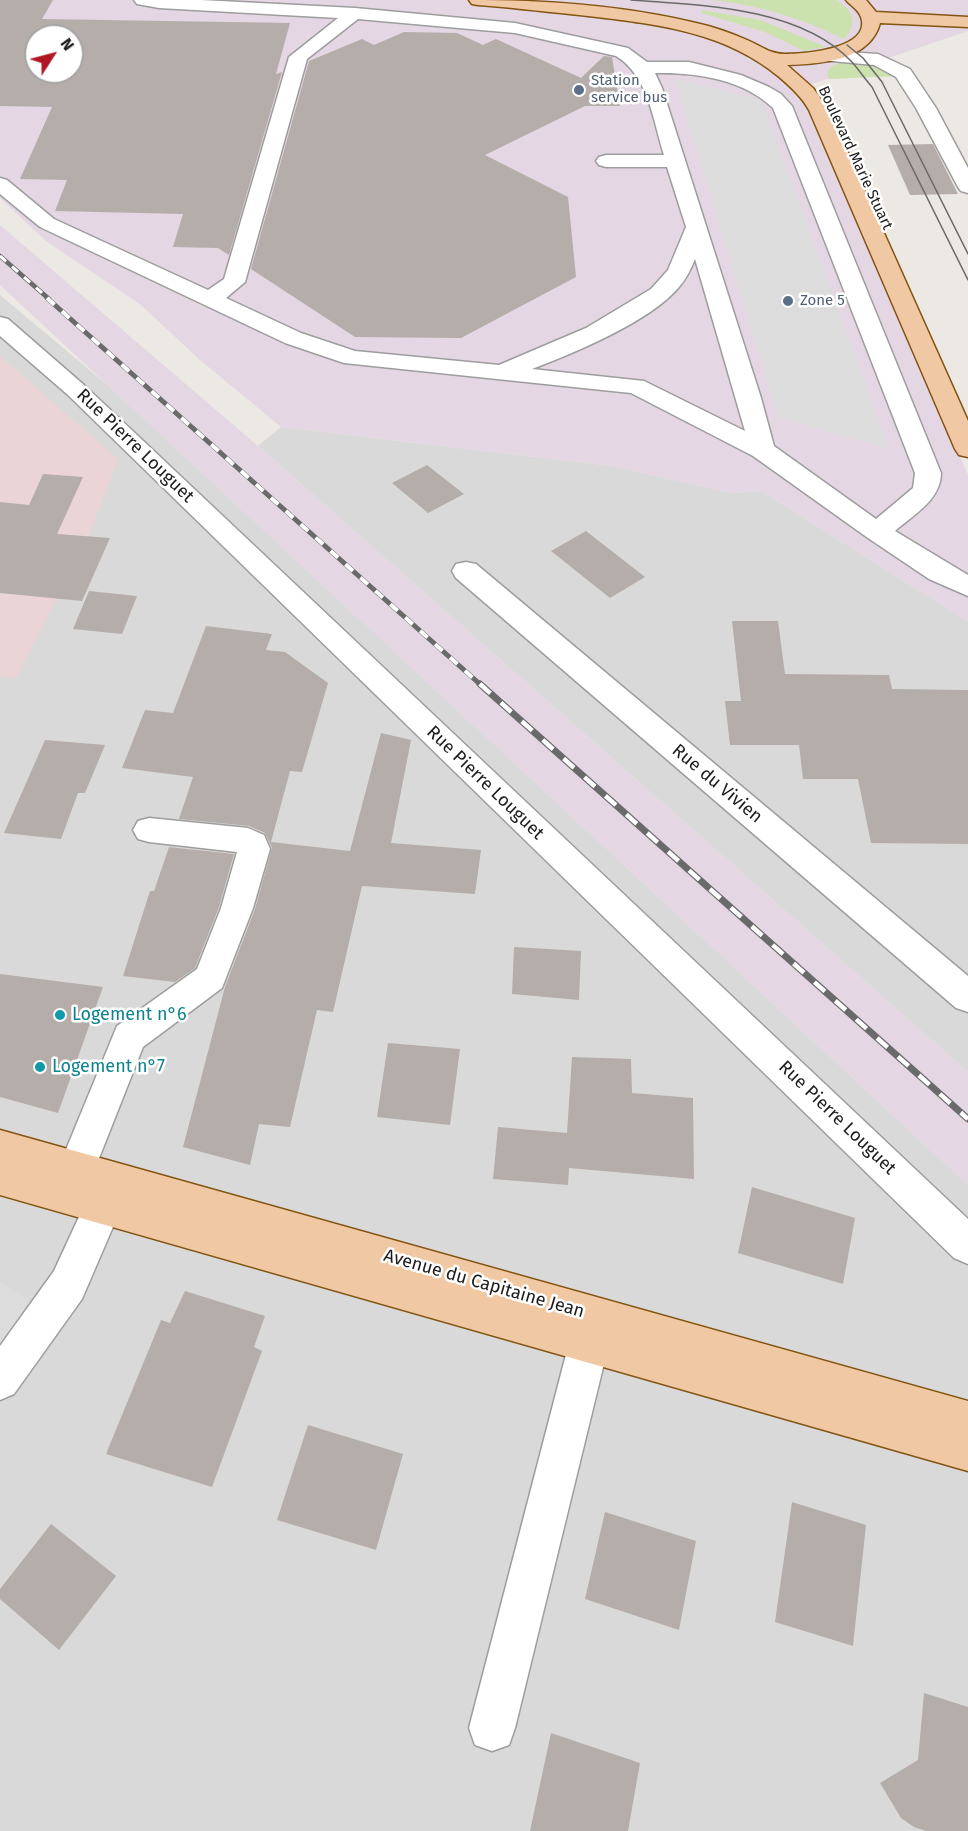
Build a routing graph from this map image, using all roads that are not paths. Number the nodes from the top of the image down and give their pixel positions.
1 (142, 0) edge
2 (478, 0) edge
3 (855, 0) edge
4 (355, 13) junction
5 (870, 16) junction
6 (968, 22) edge
7 (867, 35) junction
8 (772, 47) junction
9 (827, 56) junction
10 (804, 60) junction
11 (644, 68) junction
12 (926, 108) junction
13 (606, 161) dead end
14 (675, 161) junction
15 (0, 184) edge
16 (968, 187) edge
17 (695, 229) junction
18 (210, 299) junction
19 (0, 324) edge
20 (472, 370) junction
21 (968, 405) edge
22 (968, 449) edge
23 (762, 450) junction
24 (877, 532) junction
25 (968, 564) edge
26 (466, 571) dead end
27 (939, 572) junction
28 (968, 587) edge
29 (149, 830) dead end
30 (968, 997) edge
31 (0, 1147) edge
32 (77, 1169) junction
33 (0, 1177) edge
34 (103, 1206) junction
35 (968, 1245) edge
36 (589, 1343) junction
37 (0, 1380) edge
38 (968, 1422) edge
39 (968, 1450) edge
40 (492, 1728) dead end

1 - 4 street
2 - 8 main road
3 - 5 main road
4 - 11 street
4 - 18 street
5 - 6 main road
5 - 7 main road
7 - 9 main road
7 - 12 street
8 - 10 main road
8 - 22 main road
9 - 10 main road
9 - 12 street
10 - 21 main road, Boulevard Marie Stuart
11 - 14 street
11 - 24 street
12 - 16 street
13 - 14 street
14 - 17 street
15 - 18 street
17 - 20 street
17 - 23 street
18 - 20 street
19 - 35 street, Rue Pierre Louguet
20 - 23 street
23 - 24 street
24 - 27 street
25 - 27 street
26 - 30 street, Rue du Vivien
27 - 28 street
29 - 32 street
31 - 32 main road, Avenue du Capitaine Jean
32 - 38 main road, Avenue du Capitaine Jean
33 - 34 main road, Avenue du Capitaine Jean
34 - 36 main road, Avenue du Capitaine Jean
34 - 37 street
36 - 39 main road, Avenue du Capitaine Jean
36 - 40 street

